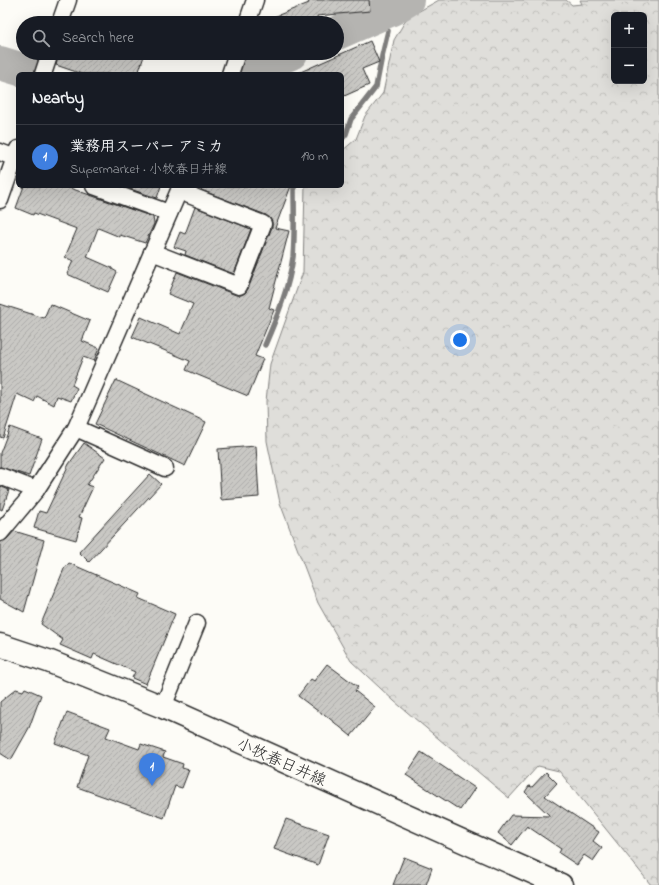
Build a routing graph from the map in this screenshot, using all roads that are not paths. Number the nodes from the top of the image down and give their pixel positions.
1 (68, 0) edge
2 (255, 0) edge
3 (62, 16) edge
4 (249, 16) edge
5 (48, 60) edge
6 (235, 60) edge
7 (44, 72) edge
8 (231, 72) edge
9 (0, 152) edge
10 (16, 155) edge
11 (16, 158) edge
12 (100, 188) edge
13 (180, 188) edge
14 (0, 200) edge
15 (169, 213) junction
16 (152, 252) junction
17 (76, 428) junction
18 (165, 468) dead end
19 (0, 476) edge
20 (36, 490) junction
21 (0, 533) edge
22 (197, 623) dead end
23 (0, 645) edge
24 (163, 707) junction
25 (561, 885) edge

1 - 3 street
2 - 4 street
5 - 7 street
6 - 8 street
9 - 10 street
11 - 14 street
12 - 15 street
13 - 15 street
13 - 16 street
15 - 16 street
16 - 17 street
17 - 18 street
17 - 20 street
19 - 20 street
20 - 21 street
22 - 24 street
23 - 24 main road, 小牧春日井線
24 - 25 main road, 小牧春日井線

